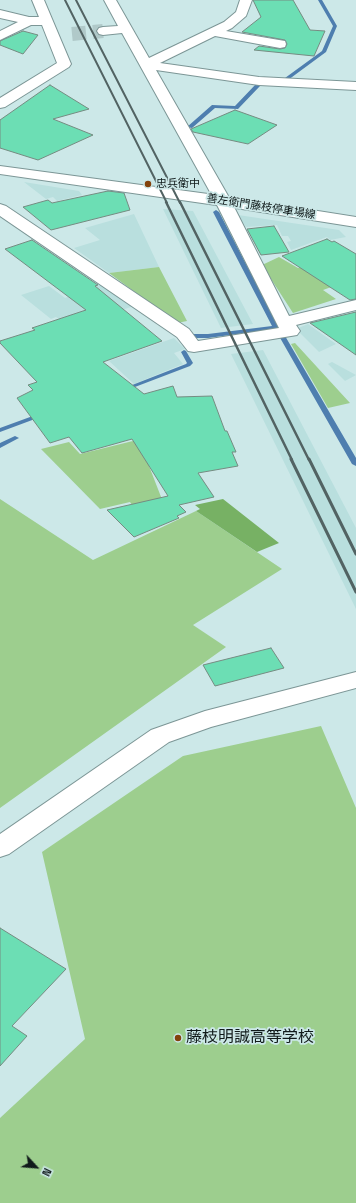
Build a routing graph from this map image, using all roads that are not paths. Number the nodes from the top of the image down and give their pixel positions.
1 (38, 0) edge
2 (110, 0) edge
3 (246, 0) edge
4 (0, 14) edge
5 (29, 21) junction
6 (47, 21) junction
7 (126, 29) junction
8 (103, 31) tunnel mouth
9 (214, 32) junction
10 (0, 36) edge
11 (280, 44) dead end
12 (146, 65) junction
13 (356, 86) edge
14 (0, 104) edge
15 (0, 170) edge
16 (223, 201) junction
17 (0, 209) edge
18 (356, 222) edge
19 (356, 305) edge
20 (281, 330) junction
21 (354, 684) edge
22 (0, 847) edge

1 - 6 street
2 - 7 street
3 - 9 street
4 - 5 street
5 - 6 street
5 - 10 street
6 - 14 street
7 - 8 street
7 - 12 street
9 - 11 street
9 - 12 street
12 - 13 street
12 - 16 street
15 - 16 street, 善左衛門藤枝停車場線
16 - 18 street, 善左衛門藤枝停車場線
16 - 20 street
17 - 20 street
19 - 20 street
21 - 22 street

